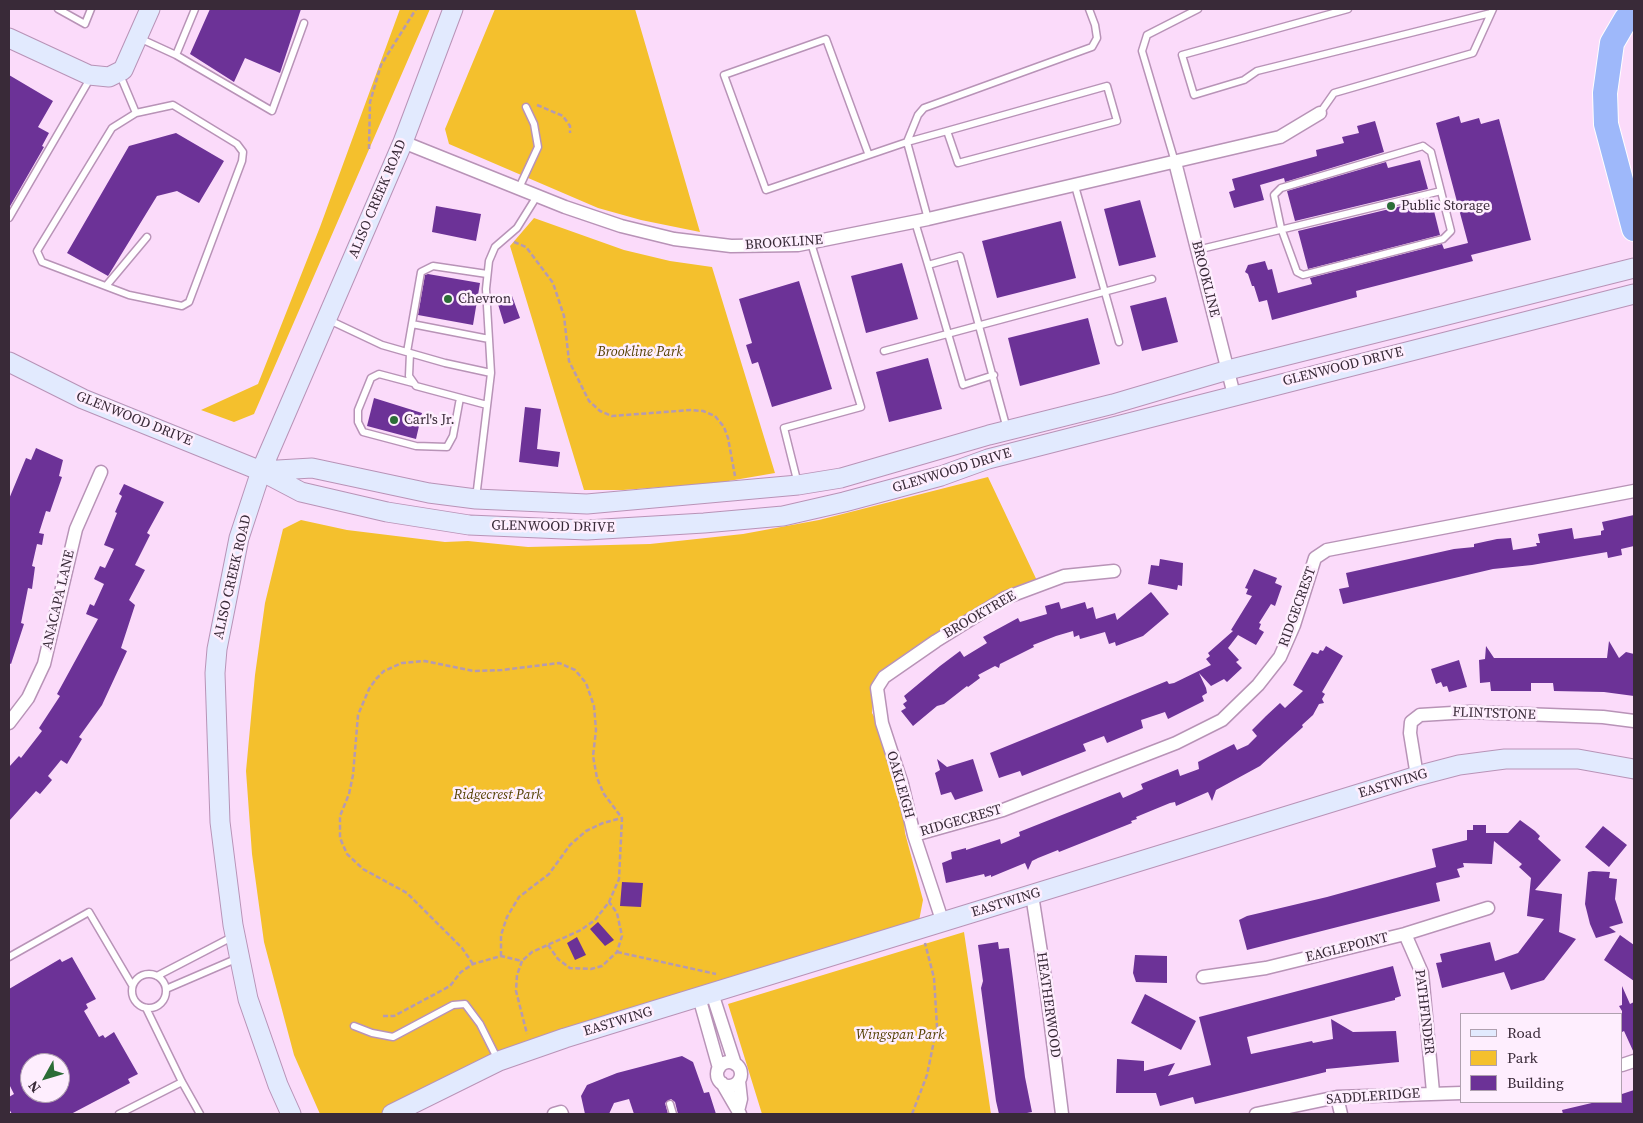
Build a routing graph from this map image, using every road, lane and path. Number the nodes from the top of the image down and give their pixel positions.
1 (58, 9) edge
2 (91, 9) edge
3 (150, 9) edge
4 (195, 9) edge
5 (416, 9) edge
6 (453, 9) edge
7 (1092, 9) edge
8 (1198, 9) edge
9 (1348, 9) edge
10 (1492, 11) edge
11 (1634, 11) edge
12 (304, 23) dead end
13 (9, 38) edge
14 (138, 38) junction
15 (176, 55) junction
16 (119, 73) junction
17 (92, 75) junction
18 (1605, 94) junction
19 (526, 107) joint
20 (136, 113) junction
21 (1320, 113) joint
22 (947, 131) junction
23 (570, 133) dead end
24 (403, 142) junction
25 (907, 142) junction
26 (369, 149) dead end
27 (868, 153) junction
28 (1175, 162) junction
29 (1634, 168) edge
30 (1075, 186) junction
31 (518, 188) junction
32 (1441, 191) junction
33 (537, 196) junction
34 (9, 218) edge
35 (928, 220) junction
36 (915, 222) junction
37 (1281, 228) junction
38 (1634, 229) edge
39 (147, 238) dead end
40 (508, 238) junction
41 (811, 243) junction
42 (1198, 250) junction
43 (928, 265) junction
44 (1634, 268) edge
45 (487, 274) junction
46 (1152, 279) dead end
47 (106, 286) junction
48 (1104, 291) junction
49 (1634, 294) edge
50 (326, 318) junction
51 (412, 324) junction
52 (980, 325) junction
53 (948, 334) junction
54 (489, 339) junction
55 (1119, 342) dead end
56 (884, 351) dead end
57 (409, 352) junction
58 (9, 362) edge
59 (1228, 370) junction
60 (491, 372) junction
61 (994, 376) junction
62 (413, 383) junction
63 (1234, 395) junction
64 (460, 398) junction
65 (487, 405) junction
66 (1008, 430) junction
67 (261, 471) junction
68 (101, 472) dead end
69 (798, 485) junction
70 (1634, 491) edge
71 (739, 492) junction
72 (476, 499) junction
73 (1114, 571) dead end
74 (879, 703) joint
75 (1634, 721) edge
76 (9, 722) edge
77 (1634, 769) edge
78 (1417, 776) junction
79 (622, 818) junction
80 (914, 835) junction
81 (1032, 895) junction
82 (609, 902) junction
83 (1488, 908) dead end
84 (943, 923) junction
85 (921, 930) junction
86 (1405, 934) junction
87 (235, 935) junction
88 (548, 945) junction
89 (617, 952) junction
90 (501, 956) junction
91 (9, 957) edge
92 (239, 957) junction
93 (522, 961) junction
94 (473, 964) junction
95 (157, 976) junction
96 (1204, 977) dead end
97 (742, 982) junction
98 (132, 985) junction
99 (166, 989) junction
100 (706, 995) junction
101 (146, 1008) junction
102 (383, 1016) dead end
103 (354, 1026) dead end
104 (532, 1049) junction
105 (499, 1061) junction
106 (735, 1064) junction
107 (719, 1068) junction
108 (739, 1081) junction
109 (182, 1082) junction
110 (722, 1083) junction
111 (1433, 1092) junction
112 (1460, 1093) edge
113 (1337, 1097) junction
114 (670, 1104) dead end
115 (739, 1113) edge
116 (119, 1114) edge
117 (200, 1114) edge
118 (291, 1114) edge
119 (392, 1114) edge
120 (554, 1114) edge
121 (562, 1114) edge
122 (673, 1114) edge
123 (912, 1114) edge
124 (1062, 1114) edge
125 (1256, 1114) edge
126 (1341, 1114) edge

1 - 2 lane
3 - 14 main road
4 - 15 lane
5 - 26 path
6 - 24 main road, ALISO CREEK ROAD
7 - 25 lane
8 - 28 lane
9 - 10 lane
10 - 21 lane
11 - 18 highway
12 - 15 lane
13 - 17 main road
14 - 15 lane
14 - 16 main road
16 - 17 main road
16 - 20 lane
17 - 34 lane
18 - 29 highway
18 - 38 highway
19 - 23 path
19 - 31 lane
20 - 47 lane
20 - 47 lane
21 - 28 street, BROOKLINE
22 - 22 lane
22 - 25 lane
24 - 31 street, BROOKLINE
24 - 50 main road, ALISO CREEK ROAD
25 - 27 lane
25 - 35 lane
27 - 27 lane
28 - 30 street, BROOKLINE
28 - 42 street, BROOKLINE
30 - 35 street, BROOKLINE
30 - 48 lane
31 - 33 street, BROOKLINE
32 - 37 lane
32 - 37 lane
32 - 37 lane
33 - 40 lane
33 - 41 street, BROOKLINE
35 - 36 street, BROOKLINE
36 - 41 street, BROOKLINE
36 - 43 lane
37 - 42 lane
39 - 47 lane
40 - 45 lane
40 - 71 path
41 - 69 lane
42 - 59 street, BROOKLINE
43 - 52 lane
43 - 53 lane
44 - 59 main road, GLENWOOD DRIVE
45 - 51 lane
45 - 54 lane
46 - 48 lane
48 - 52 lane
48 - 55 lane
49 - 63 main road, GLENWOOD DRIVE
50 - 57 lane
50 - 67 main road, ALISO CREEK ROAD
51 - 54 lane
51 - 57 lane
52 - 53 lane
52 - 61 lane
53 - 56 lane
53 - 61 lane
54 - 60 lane
57 - 60 lane
57 - 62 lane
58 - 67 main road, GLENWOOD DRIVE
59 - 63 street, BROOKLINE
59 - 66 main road, GLENWOOD DRIVE
60 - 65 lane
61 - 66 lane
62 - 64 lane
62 - 64 lane
63 - 67 main road, GLENWOOD DRIVE
64 - 65 lane
65 - 72 lane
66 - 69 main road, GLENWOOD DRIVE
67 - 72 main road, GLENWOOD DRIVE
67 - 87 main road, ALISO CREEK ROAD
68 - 76 street, ANACAPA LANE
69 - 71 main road, GLENWOOD DRIVE
70 - 80 street, RIDGECREST
71 - 72 main road, GLENWOOD DRIVE
73 - 74 street, BROOKTREE
74 - 80 street, OAKLEIGH
75 - 78 street, FLINTSTONE
77 - 78 main road, EASTWING
78 - 81 main road, EASTWING
79 - 82 path
79 - 90 path
79 - 94 path
80 - 84 street, OAKLEIGH
81 - 84 main road, EASTWING
81 - 124 street, HEATHERWOOD
82 - 88 path
82 - 89 path
83 - 86 street, EAGLEPOINT
84 - 85 main road, EASTWING
85 - 97 main road, EASTWING
85 - 123 path
86 - 96 street, EAGLEPOINT
86 - 111 street, PATHFINDER
87 - 92 main road, ALISO CREEK ROAD
87 - 95 lane
88 - 89 path
88 - 93 path
89 - 97 path
90 - 93 path
90 - 94 path
91 - 98 lane
92 - 99 lane
92 - 118 main road, ALISO CREEK ROAD
93 - 104 path
94 - 102 path
95 - 98 lane
95 - 99 lane
97 - 100 main road, EASTWING
98 - 101 lane
99 - 101 lane
100 - 104 main road, EASTWING
100 - 106 street
100 - 107 street
101 - 109 lane
103 - 105 lane
104 - 105 main road, EASTWING
105 - 119 main road, EASTWING
106 - 107 street
106 - 108 street
107 - 110 street
108 - 110 street
108 - 115 street
109 - 116 lane
109 - 117 lane
110 - 115 street
111 - 112 street, SADDLERIDGE
111 - 113 street, SADDLERIDGE
113 - 125 street, SADDLERIDGE
113 - 126 street
114 - 122 lane
120 - 121 street

